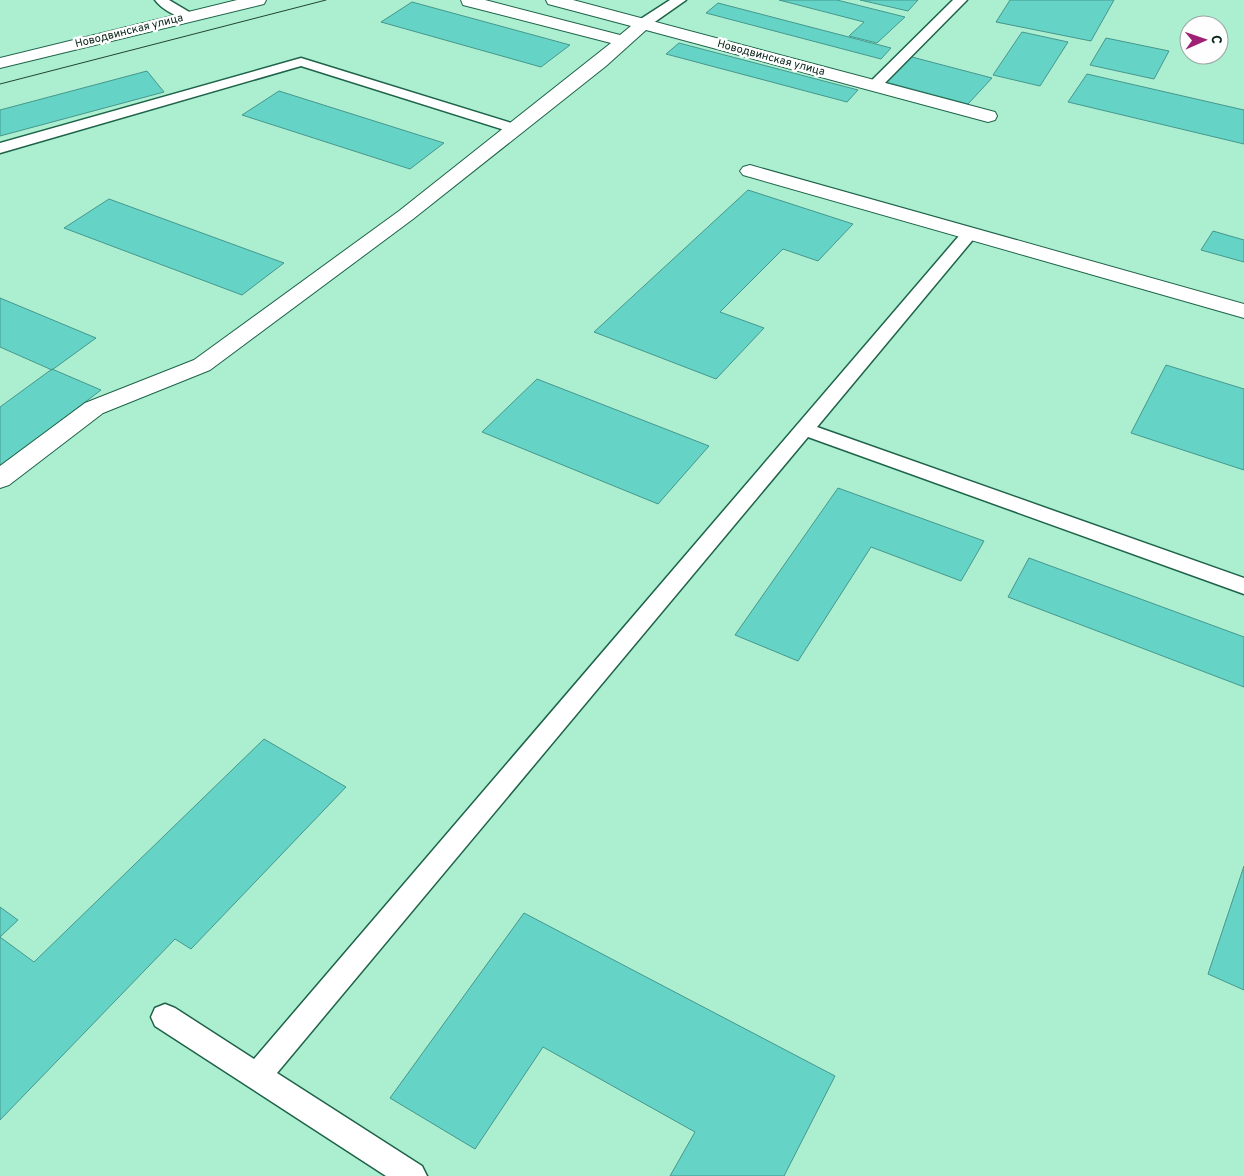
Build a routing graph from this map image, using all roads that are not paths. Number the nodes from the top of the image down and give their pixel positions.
1 (162, 0) edge
2 (258, 0) edge
3 (554, 0) edge
4 (679, 0) edge
5 (960, 0) edge
6 (469, 1) edge
7 (189, 16) junction
8 (644, 23) junction
9 (622, 41) junction
10 (0, 63) edge
11 (874, 86) junction
12 (988, 116) dead end
13 (516, 129) junction
14 (0, 148) edge
15 (750, 171) dead end
16 (970, 233) junction
17 (1244, 311) edge
18 (804, 429) junction
19 (0, 479) edge
20 (1244, 586) edge
21 (165, 1017) dead end
22 (257, 1076) junction
23 (412, 1176) edge

1 - 7 lane
2 - 7 street, Новодвинская улица
3 - 8 street, Новодвинская улица
4 - 8 lane
5 - 11 lane
6 - 9 street
7 - 10 street, Новодвинская улица
8 - 9 street
8 - 11 street, Новодвинская улица
9 - 13 street
11 - 12 street, Новодвинская улица
13 - 14 lane
13 - 19 street
15 - 16 street
16 - 17 street
16 - 18 lane
18 - 20 lane
18 - 22 lane
21 - 22 lane
22 - 23 lane

